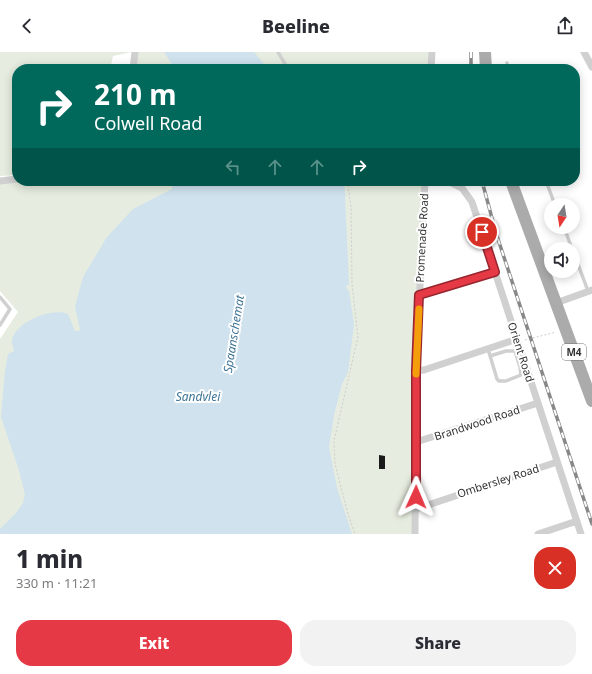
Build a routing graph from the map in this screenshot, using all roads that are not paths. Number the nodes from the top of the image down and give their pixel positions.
1 (135, 52) edge
2 (278, 52) edge
3 (432, 52) edge
4 (485, 52) edge
5 (584, 52) edge
6 (134, 64) edge
7 (285, 64) edge
8 (431, 64) edge
9 (486, 64) edge
10 (592, 67) edge
11 (12, 180) edge
12 (0, 181) edge
13 (425, 186) edge
14 (458, 186) edge
15 (513, 186) edge
16 (548, 186) edge
17 (552, 198) edge
18 (580, 267) edge
19 (495, 272) junction
20 (590, 291) edge
21 (419, 295) junction
22 (0, 296) edge
23 (556, 303) junction
24 (0, 325) edge
25 (518, 341) junction
26 (489, 353) junction
27 (416, 371) junction
28 (588, 377) edge
29 (592, 400) edge
30 (538, 403) junction
31 (416, 442) junction
32 (557, 462) junction
33 (416, 509) junction
34 (577, 521) junction
35 (415, 534) edge
36 (538, 534) edge
37 (581, 534) edge

1 - 6 street
2 - 7 lane
3 - 8 street
4 - 9 main road
5 - 10 street
11 - 12 street
13 - 21 street, Promenade Road
14 - 19 street, Orient Road
15 - 23 main road, M4
16 - 17 lane
18 - 20 lane
19 - 21 street
19 - 25 street, Orient Road
20 - 23 street
21 - 27 street, Promenade Road
22 - 24 lane
23 - 28 main road, M4
25 - 26 street
25 - 30 street, Orient Road
26 - 26 lane
26 - 27 street
27 - 31 street, Promenade Road
28 - 29 main road, M4
30 - 31 street, Brandwood Road
30 - 32 street, Orient Road
31 - 33 street, Promenade Road
32 - 33 street, Ombersley Road
32 - 34 street, Orient Road
33 - 35 street, Promenade Road
34 - 36 street
34 - 37 street, Orient Road

